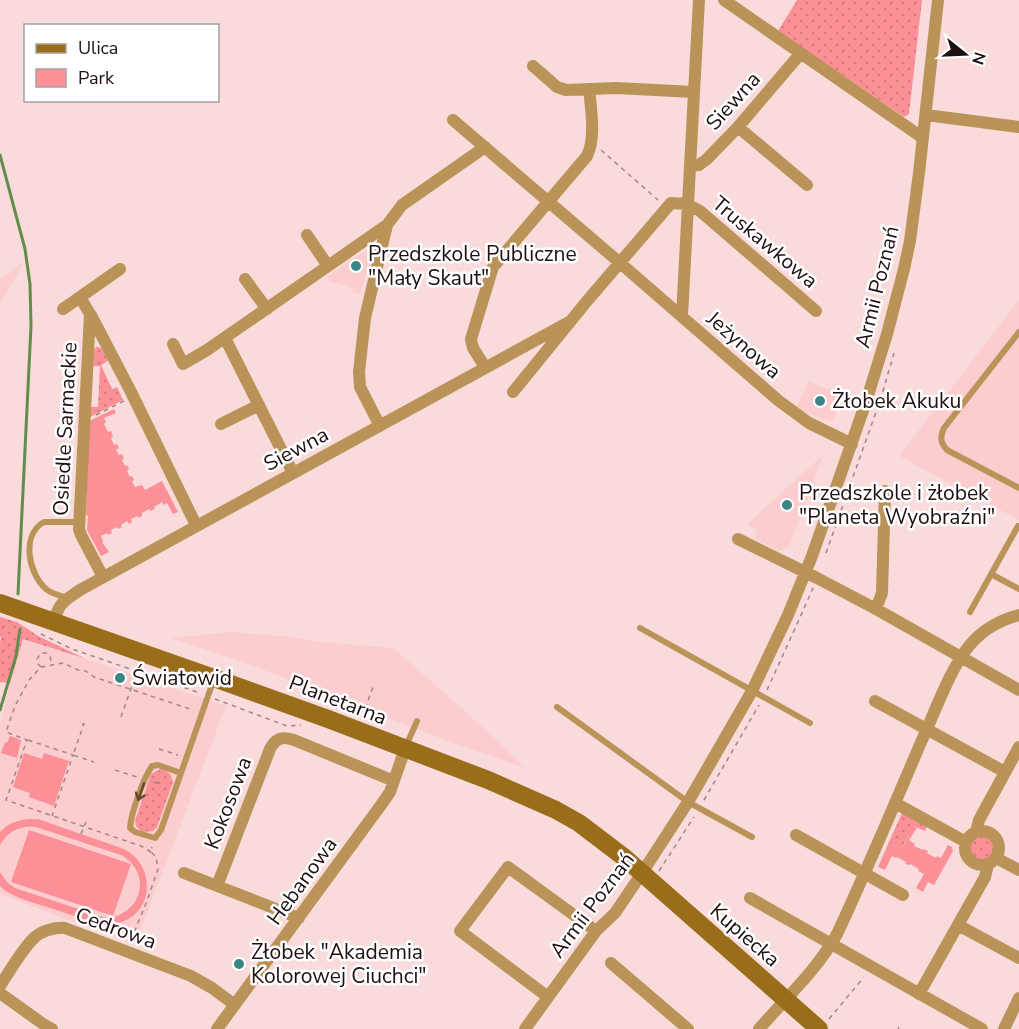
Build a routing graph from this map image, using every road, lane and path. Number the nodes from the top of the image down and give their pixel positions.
1 (699, 0) edge
2 (724, 0) edge
3 (938, 0) edge
4 (801, 53) junction
5 (533, 66) dead end
6 (589, 89) junction
7 (694, 92) junction
8 (926, 115) junction
9 (453, 120) dead end
10 (738, 127) junction
11 (1019, 127) edge
12 (923, 138) junction
13 (591, 142) junction
14 (485, 147) junction
15 (690, 166) junction
16 (807, 185) dead end
17 (548, 201) junction
18 (687, 204) junction
19 (666, 207) junction
20 (387, 225) junction
21 (307, 235) dead end
22 (619, 262) junction
23 (328, 266) junction
24 (120, 269) dead end
25 (244, 279) dead end
26 (80, 297) junction
27 (63, 309) dead end
28 (267, 309) junction
29 (816, 311) dead end
30 (90, 314) junction
31 (682, 316) junction
32 (569, 322) junction
33 (1019, 332) edge
34 (225, 338) junction
35 (173, 344) dead end
36 (485, 367) junction
37 (513, 392) dead end
38 (133, 397) junction
39 (259, 405) junction
40 (84, 421) junction
41 (221, 424) dead end
42 (380, 426) junction
43 (852, 444) junction
44 (292, 473) junction
45 (1019, 488) edge
46 (885, 491) dead end
47 (79, 522) junction
48 (196, 525) junction
49 (1018, 526) edge
50 (738, 539) dead end
51 (806, 572) junction
52 (991, 574) junction
53 (103, 577) junction
54 (1019, 589) edge
55 (68, 598) junction
56 (0, 603) edge
57 (876, 609) junction
58 (970, 612) dead end
59 (1019, 615) edge
60 (48, 628) junction
61 (640, 628) dead end
62 (63, 640) dead end
63 (961, 658) junction
64 (50, 665) junction
65 (41, 667) junction
66 (137, 671) junction
67 (214, 678) junction
68 (374, 687) dead end
69 (131, 690) junction
70 (1019, 690) edge
71 (752, 691) junction
72 (207, 695) junction
73 (875, 701) dead end
74 (557, 707) dead end
75 (201, 713) junction
76 (121, 717) dead end
77 (361, 720) dead end
78 (291, 721) dead end
79 (417, 721) dead end
80 (810, 723) dead end
81 (82, 724) dead end
82 (927, 729) junction
83 (27, 740) junction
84 (1019, 747) edge
85 (159, 749) dead end
86 (405, 749) junction
87 (73, 755) junction
88 (186, 758) junction
89 (94, 762) dead end
90 (115, 770) dead end
91 (1005, 772) junction
92 (181, 773) junction
93 (145, 780) junction
94 (394, 781) junction
95 (688, 802) junction
96 (895, 803) junction
97 (52, 816) junction
98 (86, 822) dead end
99 (84, 826) junction
100 (976, 832) junction
101 (81, 834) dead end
102 (796, 835) dead end
103 (752, 837) dead end
104 (155, 838) junction
105 (966, 842) junction
106 (151, 852) junction
107 (992, 861) junction
108 (1019, 870) edge
109 (865, 872) junction
110 (184, 873) dead end
111 (642, 873) junction
112 (217, 886) junction
113 (903, 895) dead end
114 (750, 898) dead end
115 (299, 918) junction
116 (958, 925) junction
117 (596, 931) junction
118 (130, 943) dead end
119 (831, 944) junction
120 (1019, 958) edge
121 (611, 963) dead end
122 (872, 968) junction
123 (0, 986) edge
124 (0, 993) edge
125 (919, 994) junction
126 (548, 997) junction
127 (1019, 998) edge
128 (786, 1001) junction
129 (235, 1005) junction
130 (824, 1025) edge
131 (52, 1029) edge
132 (217, 1029) edge
133 (525, 1029) edge
134 (688, 1029) edge
135 (759, 1029) edge
136 (982, 1029) edge
137 (1004, 1029) edge

1 - 7 street
2 - 4 street
3 - 8 street, Armii Poznań
4 - 10 street, Siewna
4 - 12 street
5 - 6 street
6 - 7 street
6 - 13 street
7 - 15 street
8 - 11 street
8 - 12 street, Armii Poznań
9 - 14 street, Jeżynowa
10 - 15 street, Siewna
10 - 16 street
12 - 43 street, Armii Poznań
13 - 17 street
13 - 19 path
14 - 17 street, Jeżynowa
14 - 20 street
15 - 18 street
17 - 22 street, Jeżynowa
17 - 36 street
18 - 19 street
18 - 29 street, Truskawkowa
18 - 31 street
19 - 22 street, Siewna
20 - 23 street
20 - 42 street
21 - 23 street
22 - 31 street, Jeżynowa
22 - 32 street, Siewna
23 - 28 street
24 - 26 street
25 - 28 street
26 - 27 street
26 - 30 street, Osiedle Sarmackie
28 - 34 street
30 - 38 street, Osiedle Sarmackie
30 - 40 street, Osiedle Sarmackie
31 - 43 street, Jeżynowa
32 - 36 street, Siewna
32 - 37 street, Siewna
33 - 45 lane
34 - 35 street
34 - 39 street
36 - 42 street, Siewna
38 - 40 path
38 - 48 street, Osiedle Sarmackie
39 - 41 street
39 - 44 street
40 - 47 street, Osiedle Sarmackie
42 - 44 street, Siewna
43 - 51 street, Armii Poznań
44 - 48 street, Siewna
46 - 57 street
47 - 53 street, Osiedle Sarmackie
47 - 55 lane
48 - 53 street, Siewna
49 - 52 lane
50 - 51 street
51 - 57 street
51 - 71 street, Armii Poznań
52 - 54 lane
52 - 58 lane
53 - 55 street, Siewna
55 - 60 street, Siewna
56 - 60 street, Planetarna
57 - 63 street
59 - 63 street
60 - 62 path
60 - 66 path
60 - 67 street, Planetarna
61 - 71 lane
63 - 70 street
63 - 82 street
64 - 65 path
64 - 65 path
64 - 69 path
65 - 83 path
66 - 69 path
66 - 72 path
67 - 72 lane
67 - 86 street, Planetarna
68 - 77 path
69 - 75 path
69 - 76 path
71 - 80 lane
71 - 95 street, Armii Poznań
72 - 75 lane
72 - 78 path
73 - 82 street
74 - 95 lane
75 - 88 lane
79 - 86 lane
81 - 87 path
82 - 91 street
82 - 96 street
83 - 87 path
83 - 97 path
84 - 91 street
85 - 88 path
86 - 94 street, Hebanowa
86 - 111 street, Planetarna
87 - 89 path
87 - 97 path
88 - 92 lane
90 - 93 path
91 - 100 street
92 - 93 lane
92 - 104 lane
93 -> 104 lane
94 - 112 street, Kokosowa
94 - 115 street, Hebanowa
95 - 103 lane
95 - 111 street, Armii Poznań
96 - 105 street
96 - 109 street
97 - 99 path
98 - 99 path
99 - 101 path
99 - 106 path
100 - 105 street
100 - 107 street
102 - 109 street
104 - 106 path
105 - 107 street
106 - 118 path
107 - 108 street
107 - 116 street
109 - 113 street
109 - 119 street
110 - 112 street
111 - 117 street, Armii Poznań
111 - 128 street, Kupiecka
112 - 115 street
114 - 119 street
115 - 129 street, Hebanowa
116 - 120 street
116 - 125 street
117 - 126 street, Armii Poznań
117 - 126 street
119 - 122 street
119 - 128 street
121 - 134 street
122 - 125 street
122 - 130 path
123 - 129 street, Cedrowa
124 - 131 street
125 - 136 street
126 - 133 street, Armii Poznań
127 - 137 street
128 - 130 street, Kupiecka
128 - 135 street
129 - 132 street, Hebanowa

